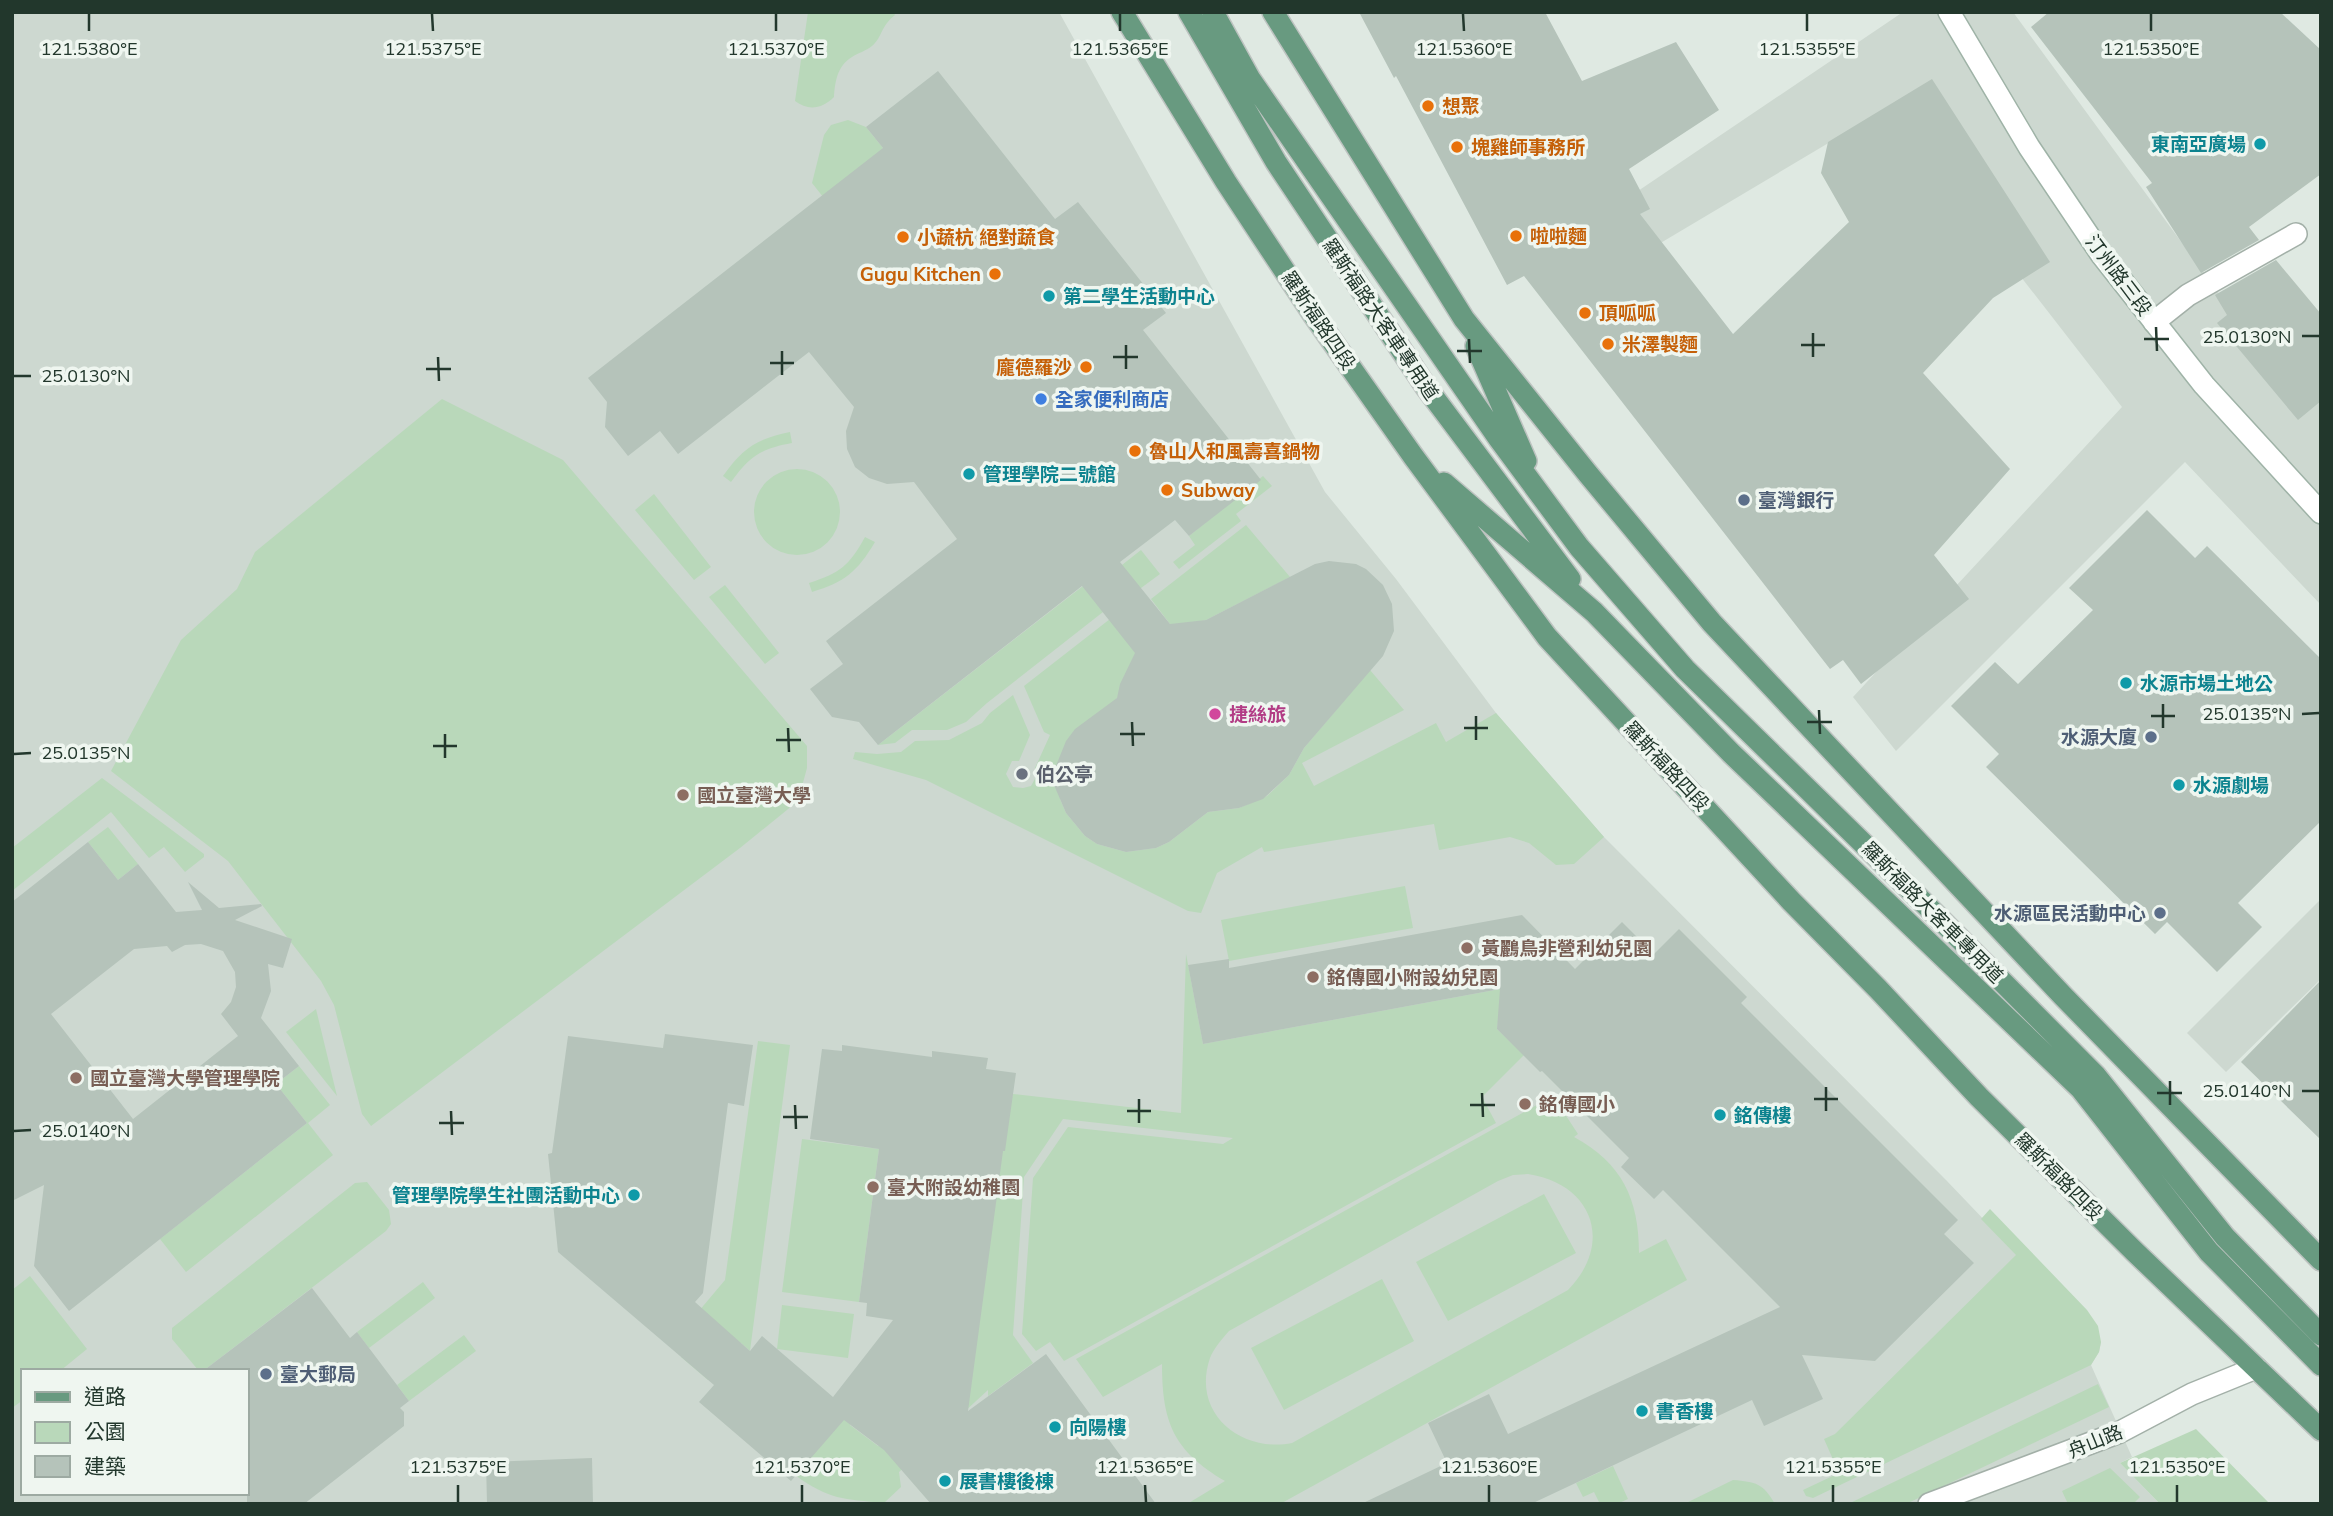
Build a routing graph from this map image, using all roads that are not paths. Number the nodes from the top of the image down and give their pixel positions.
1 (1122, 12) edge
2 (1189, 12) edge
3 (1213, 12) edge
4 (1273, 12) edge
5 (1949, 12) edge
6 (2296, 234) dead end
7 (1464, 318) junction
8 (2154, 322) junction
9 (1413, 456) junction
10 (1541, 495) junction
11 (2321, 513) edge
12 (1594, 612) junction
13 (2321, 1260) edge
14 (2321, 1335) edge
15 (2321, 1365) edge
16 (2256, 1368) junction
17 (2321, 1430) edge
18 (1929, 1504) edge

1 - 9 main road, 羅斯福路四段
2 - 12 main road, 羅斯福路大客車專用道
3 - 10 main road, 羅斯福路大客車專用道
4 - 7 main road
5 - 8 street, 汀州路三段
6 - 8 street
7 - 10 main road, 羅斯福路大客車專用道
7 - 13 main road
8 - 11 street, 汀州路三段
9 - 12 main road, 羅斯福路大客車專用道
9 - 16 main road, 羅斯福路四段
10 - 14 main road, 羅斯福路大客車專用道
12 - 15 main road, 羅斯福路大客車專用道
16 - 17 main road, 羅斯福路四段
16 - 18 street, 舟山路

